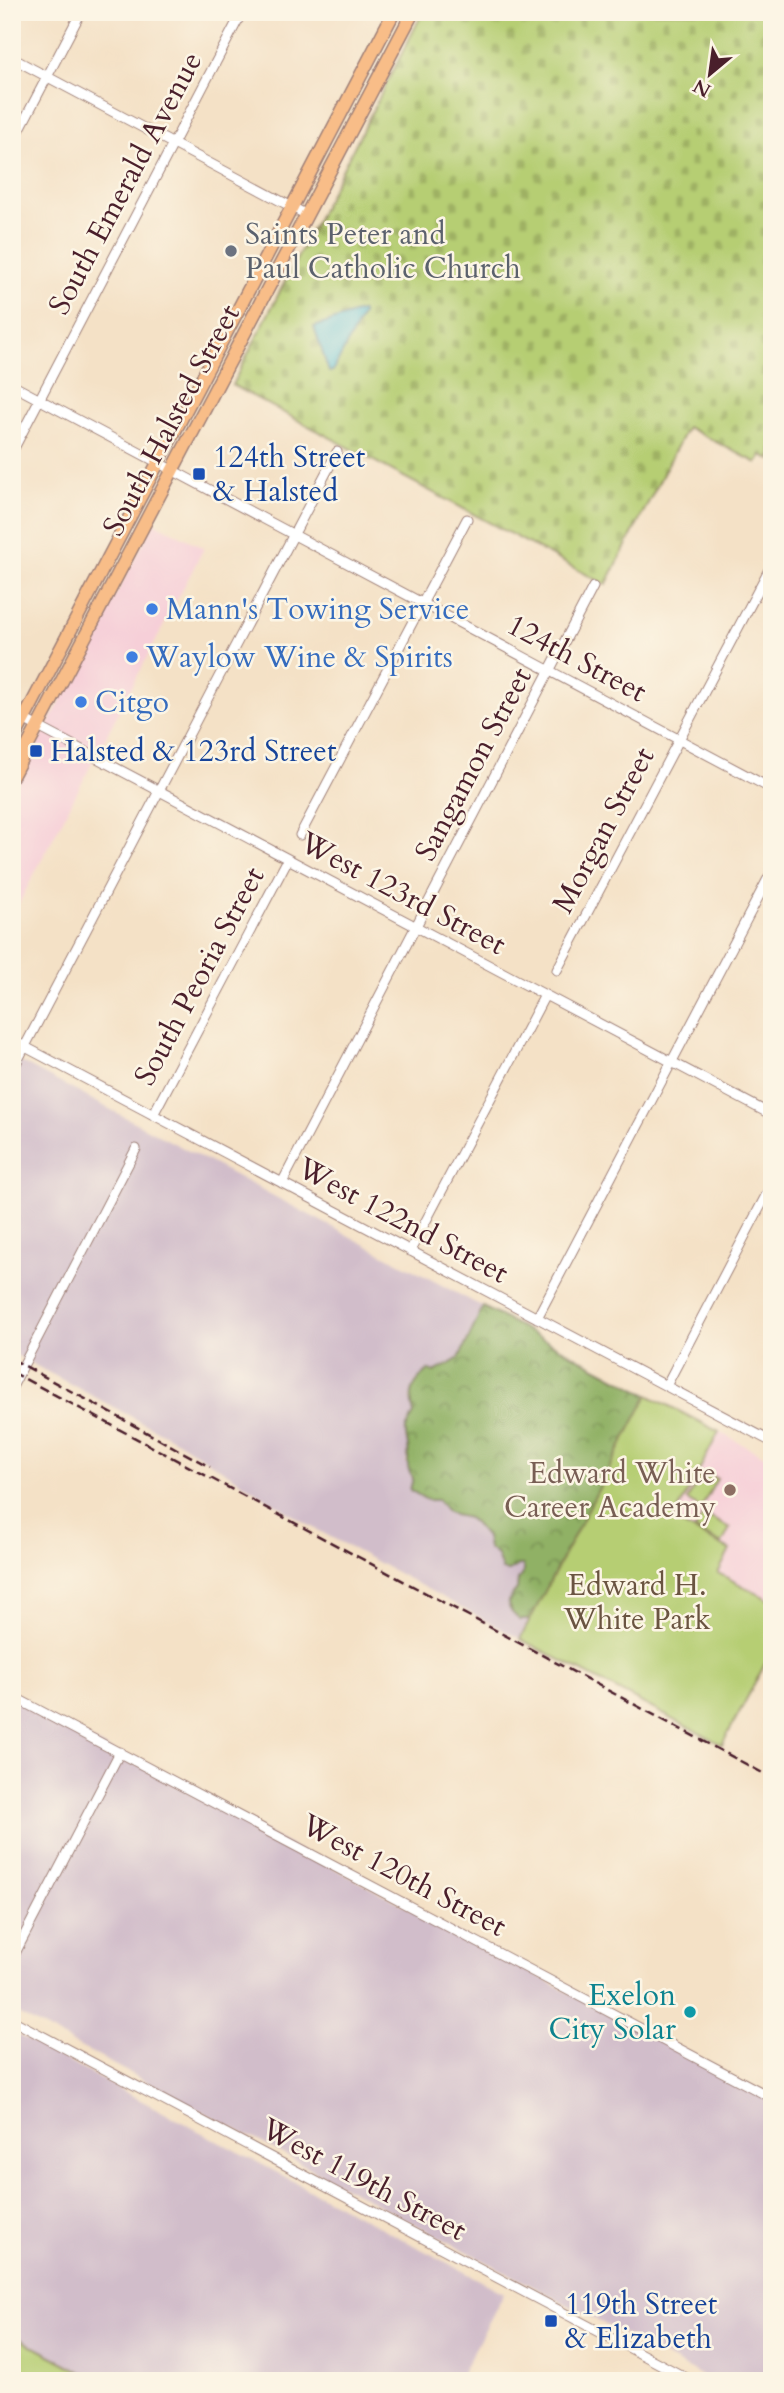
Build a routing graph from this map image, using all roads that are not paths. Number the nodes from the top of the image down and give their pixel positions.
1 (81, 12) edge
2 (242, 12) edge
3 (394, 12) edge
4 (413, 12) edge
5 (12, 58) edge
6 (47, 77) junction
7 (12, 144) edge
8 (173, 144) junction
9 (292, 207) junction
10 (307, 215) junction
11 (12, 385) edge
12 (39, 400) junction
13 (12, 452) edge
14 (337, 452) dead end
15 (158, 464) junction
16 (173, 472) junction
17 (467, 519) dead end
18 (294, 536) junction
19 (772, 564) edge
20 (593, 587) dead end
21 (422, 604) junction
22 (549, 671) junction
23 (18, 716) edge
24 (39, 727) junction
25 (678, 739) junction
26 (12, 742) edge
27 (12, 776) edge
28 (772, 789) edge
29 (160, 791) junction
30 (300, 835) dead end
31 (288, 859) junction
32 (772, 871) edge
33 (416, 927) junction
34 (557, 970) dead end
35 (545, 995) junction
36 (12, 1040) edge
37 (25, 1047) junction
38 (673, 1062) junction
39 (12, 1071) edge
40 (153, 1115) junction
41 (772, 1115) edge
42 (136, 1149) dead end
43 (282, 1183) junction
44 (772, 1184) edge
45 (410, 1251) junction
46 (537, 1318) junction
47 (666, 1386) junction
48 (12, 1387) edge
49 (772, 1442) edge
50 (12, 1696) edge
51 (120, 1752) junction
52 (12, 1959) edge
53 (12, 2020) edge
54 (772, 2098) edge
55 (692, 2381) edge

1 - 6 street
2 - 8 street, South Emerald Avenue
3 - 9 main road, South Halsted Street
4 - 10 main road, South Halsted Street
5 - 6 street
6 - 7 street
6 - 8 street
8 - 9 street
8 - 12 street, South Emerald Avenue
9 - 10 street
9 - 15 main road, South Halsted Street
10 - 16 main road, South Halsted Street
11 - 12 street, 124th Street
12 - 13 street, South Emerald Avenue
12 - 15 street, 124th Street
14 - 18 street
15 - 16 street, 124th Street
15 - 23 main road, South Halsted Street
16 - 18 street, 124th Street
16 - 24 main road, South Halsted Street
17 - 21 street
18 - 21 street, 124th Street
18 - 29 street
19 - 25 street, Morgan Street
20 - 22 street, Sangamon Street
21 - 22 street, 124th Street
21 - 30 street
22 - 25 street, 124th Street
22 - 33 street, Sangamon Street
23 - 24 street, West 123rd Street
23 - 26 main road, South Halsted Street
24 - 27 main road, South Halsted Street
24 - 29 street, West 123rd Street
25 - 28 street, 124th Street
25 - 34 street, Morgan Street
29 - 31 street, West 123rd Street
29 - 37 street
31 - 33 street, West 123rd Street
31 - 40 street, South Peoria Street
32 - 38 street
33 - 35 street, West 123rd Street
33 - 43 street, Sangamon Street
35 - 38 street, West 123rd Street
35 - 45 street
36 - 37 street, West 122nd Street
37 - 39 street
37 - 40 street, West 122nd Street
38 - 41 street, West 123rd Street
38 - 46 street
40 - 43 street, West 122nd Street
42 - 48 street
43 - 45 street, West 122nd Street
44 - 47 street
45 - 46 street, West 122nd Street
46 - 47 street, West 122nd Street
47 - 49 street, West 122nd Street
50 - 51 street, West 120th Street
51 - 52 street
51 - 54 street, West 120th Street
53 - 55 street, West 119th Street

